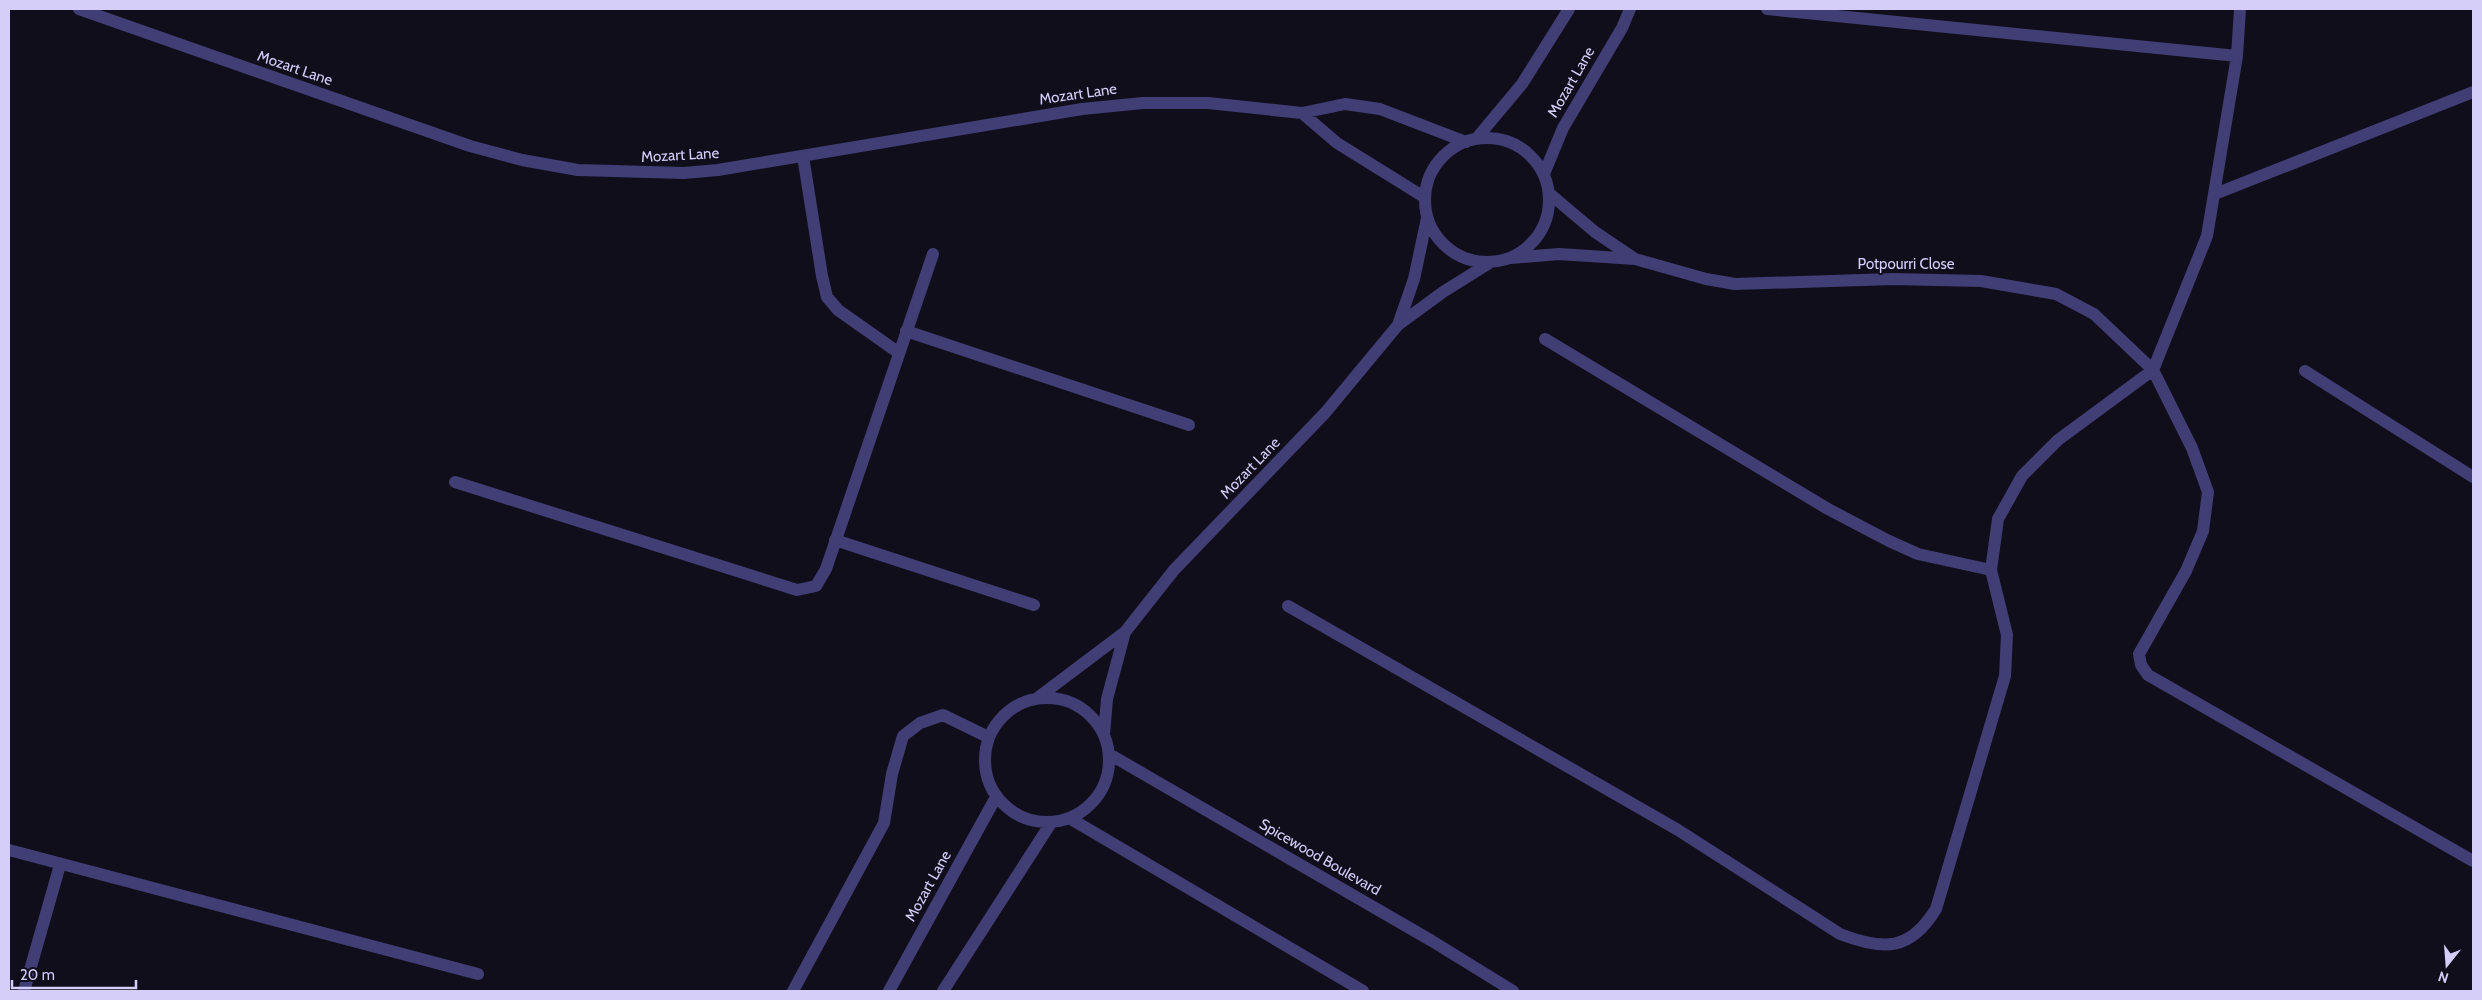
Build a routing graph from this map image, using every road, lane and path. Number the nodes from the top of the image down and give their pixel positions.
1 (80, 9) edge
2 (1568, 9) edge
3 (1630, 9) edge
4 (1767, 9) edge
5 (2240, 9) edge
6 (2238, 56) junction
7 (2473, 92) edge
8 (1302, 113) junction
9 (1471, 140) junction
10 (804, 156) junction
11 (1544, 174) junction
12 (1550, 194) junction
13 (2215, 194) junction
14 (1424, 197) junction
15 (1427, 218) junction
16 (932, 254) dead end
17 (1510, 258) junction
18 (1635, 259) junction
19 (1491, 262) junction
20 (1398, 325) junction
21 (906, 332) junction
22 (1544, 339) dead end
23 (899, 353) junction
24 (2153, 370) junction
25 (2305, 371) dead end
26 (1189, 425) dead end
27 (2473, 477) edge
28 (455, 482) dead end
29 (835, 540) junction
30 (1990, 570) junction
31 (1034, 605) dead end
32 (1288, 606) dead end
33 (1125, 632) junction
34 (1036, 699) junction
35 (1104, 734) junction
36 (988, 737) junction
37 (1109, 754) junction
38 (996, 798) junction
39 (1071, 819) junction
40 (1051, 823) junction
41 (9, 850) edge
42 (2473, 861) edge
43 (60, 865) junction
44 (478, 974) dead end
45 (24, 991) edge
46 (793, 991) edge
47 (889, 991) edge
48 (943, 991) edge
49 (1363, 991) edge
50 (1513, 991) edge

1 - 10 street, Mozart Lane
2 - 9 street
3 - 11 street, Mozart Lane
4 - 6 street
5 - 6 street
6 - 13 street
7 - 13 street
8 - 9 street, Mozart Lane
8 - 10 street, Mozart Lane
8 - 14 street
9 - 11 street
9 - 14 street
10 - 23 street
11 - 12 street
12 - 17 street
12 - 18 street, Potpourri Close
13 - 24 street
14 - 15 street
15 - 19 street
15 - 20 street, Mozart Lane
16 - 21 street
17 - 18 street, Potpourri Close
17 - 19 street
18 - 24 street, Potpourri Close
19 - 20 street, Mozart Lane
20 - 33 street, Mozart Lane
21 - 23 street
21 - 26 street
22 - 30 street
23 - 29 street
24 - 30 street
24 - 42 street, Potpourri Close
25 - 27 street
28 - 29 street
29 - 31 street
30 - 32 street
33 - 34 street
33 - 35 street
34 - 35 street
34 - 36 street
35 - 37 street
36 - 38 street
36 - 46 street
37 - 39 street
37 - 50 street, Spicewood Boulevard
38 - 40 street
38 - 47 street, Mozart Lane
39 - 40 street
39 - 49 street
40 - 48 street
41 - 43 street
43 - 44 street
43 - 45 street

